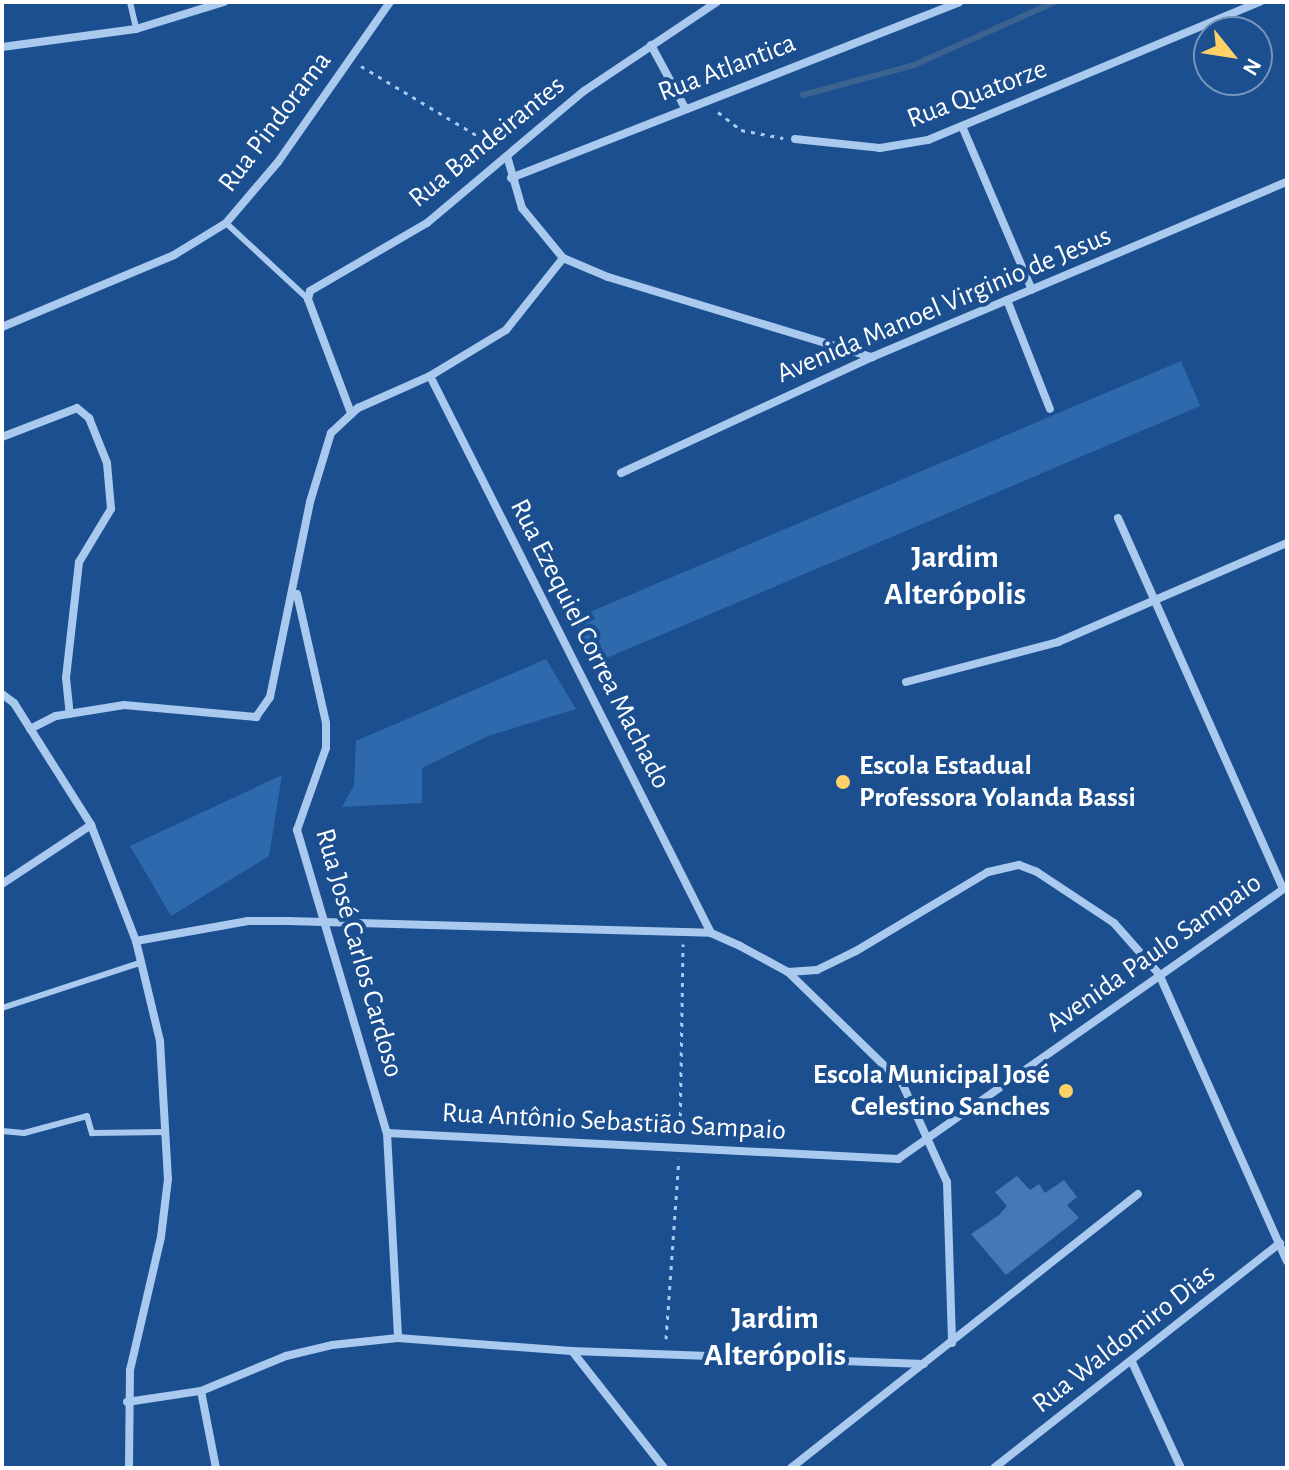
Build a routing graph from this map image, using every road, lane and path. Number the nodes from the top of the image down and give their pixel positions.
1 (130, 2) edge
2 (224, 2) edge
3 (390, 2) edge
4 (717, 2) edge
5 (959, 2) edge
6 (1260, 2) edge
7 (136, 29) junction
8 (651, 45) junction
9 (2, 47) edge
10 (350, 60) junction
11 (707, 99) junction
12 (685, 108) junction
13 (962, 126) junction
14 (795, 139) joint
15 (507, 156) junction
16 (511, 178) junction
17 (1287, 182) edge
18 (226, 223) junction
19 (563, 258) junction
20 (1032, 290) junction
21 (308, 299) junction
22 (1007, 300) junction
23 (2, 327) edge
24 (872, 357) junction
25 (430, 376) junction
26 (1050, 409) dead end
27 (351, 413) junction
28 (2, 437) edge
29 (621, 473) dead end
30 (1118, 518) dead end
31 (1287, 543) edge
32 (296, 586) junction
33 (1159, 601) junction
34 (906, 682) dead end
35 (2, 694) edge
36 (70, 714) junction
37 (30, 729) junction
38 (91, 825) junction
39 (2, 884) edge
40 (1285, 888) edge
41 (328, 923) junction
42 (711, 933) junction
43 (136, 941) junction
44 (140, 963) junction
45 (788, 972) junction
46 (1159, 974) junction
47 (2, 1008) edge
48 (2, 1131) edge
49 (165, 1132) junction
50 (387, 1133) junction
51 (930, 1141) junction
52 (1138, 1194) dead end
53 (1280, 1243) junction
54 (1287, 1261) edge
55 (398, 1338) junction
56 (952, 1343) junction
57 (572, 1351) junction
58 (1132, 1362) junction
59 (924, 1364) junction
60 (201, 1391) junction
61 (127, 1402) junction
62 (129, 1468) edge
63 (216, 1468) edge
64 (664, 1468) edge
65 (791, 1468) edge
66 (994, 1468) edge
67 (1181, 1468) edge

1 - 7 lane
2 - 7 street
3 - 10 street, Rua Pindorama
4 - 8 street, Rua Bandeirantes
5 - 11 street, Rua Atlantica
6 - 13 street, Rua Quatorze
7 - 9 street
8 - 12 street
8 - 15 street, Rua Bandeirantes
10 - 15 path
10 - 18 street, Rua Pindorama
11 - 12 street, Rua Atlantica
11 - 14 path
12 - 16 street, Rua Atlantica
13 - 14 street, Rua Quatorze
13 - 20 street
15 - 16 street
15 - 21 street, Rua Bandeirantes
16 - 19 street
17 - 20 street, Avenida Manoel Virginio de Jesus
18 - 21 lane
18 - 23 street, Rua Pindorama
19 - 24 street
19 - 25 street
20 - 22 street, Avenida Manoel Virginio de Jesus
21 - 27 street
22 - 24 street, Avenida Manoel Virginio de Jesus
22 - 26 street
24 - 29 street, Avenida Manoel Virginio de Jesus
25 - 27 street
25 - 42 street, Rua Ezequiel Correa Machado
27 - 32 street
28 - 36 street
30 - 33 street
31 - 33 street
32 - 36 street
32 - 41 street, Rua José Carlos Cardoso
33 - 34 street
33 - 40 street
35 - 37 street
36 - 37 street
37 - 38 street
38 - 39 street
38 - 43 street
40 - 46 street, Avenida Paulo Sampaio
41 - 42 street
41 - 43 street
41 - 50 street, Rua José Carlos Cardoso
42 - 45 street
43 - 44 street
44 - 47 lane
44 - 49 street
45 - 46 street
45 - 51 street
46 - 51 street, Avenida Paulo Sampaio
46 - 53 street
48 - 49 lane
49 - 61 street
50 - 51 street, Rua Antônio Sebastião Sampaio
50 - 55 street, Rua José Carlos Cardoso
51 - 56 street
52 - 56 street
53 - 54 street
53 - 58 street, Rua Waldomiro Dias
55 - 57 street
55 - 60 street
56 - 59 street
57 - 59 street
57 - 64 street
58 - 66 street, Rua Waldomiro Dias
58 - 67 street
59 - 65 street
60 - 61 street
60 - 63 street
61 - 62 street

